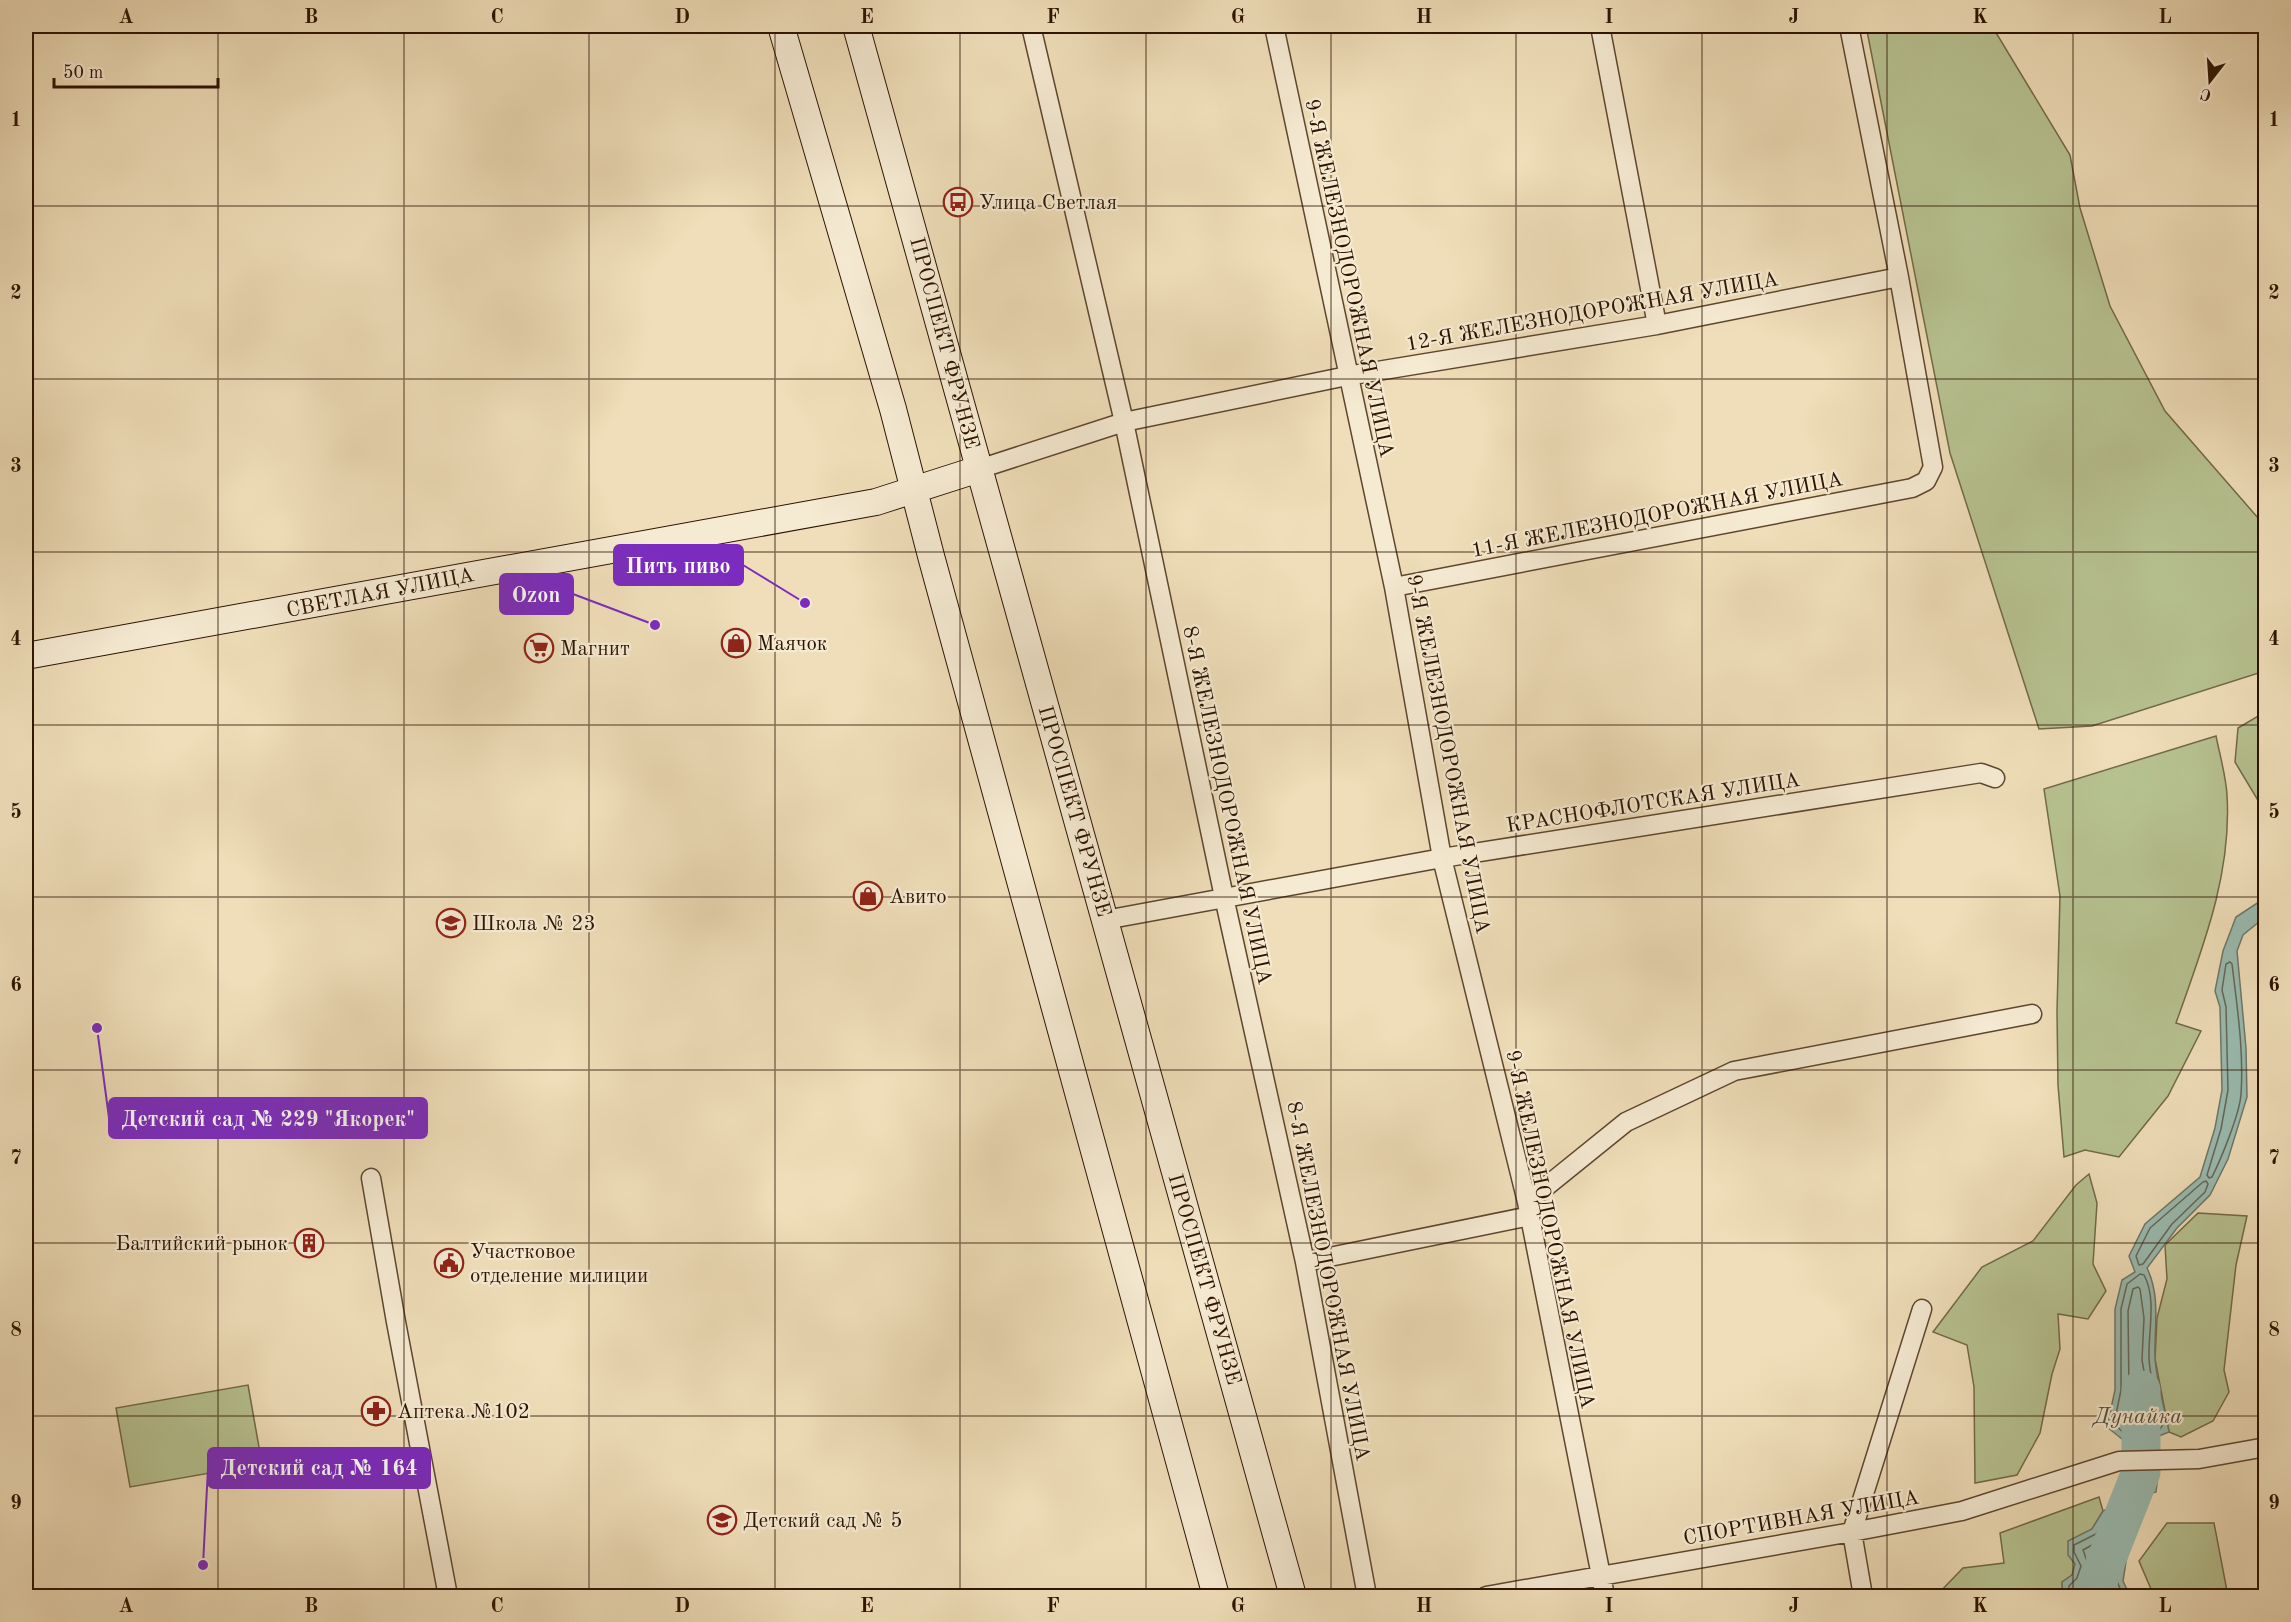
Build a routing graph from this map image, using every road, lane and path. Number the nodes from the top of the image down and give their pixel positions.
1 (781, 26) edge
2 (856, 26) edge
3 (1031, 26) edge
4 (1274, 26) edge
5 (1600, 26) edge
6 (1849, 26) edge
7 (1899, 277) junction
8 (1657, 325) junction
9 (1347, 376) junction
10 (1124, 422) junction
11 (979, 469) junction
12 (914, 490) junction
13 (1394, 587) junction
14 (26, 656) edge
15 (1995, 778) dead end
16 (1442, 858) junction
17 (1224, 897) junction
18 (1105, 920) junction
19 (2032, 1014) dead end
20 (371, 1178) dead end
21 (1528, 1209) junction
22 (1305, 1262) junction
23 (1922, 1309) dead end
24 (2265, 1447) edge
25 (1852, 1532) junction
26 (1601, 1576) junction
27 (448, 1596) edge
28 (1216, 1596) edge
29 (1293, 1596) edge
30 (1367, 1596) edge
31 (1486, 1596) edge
32 (1605, 1596) edge
33 (1863, 1596) edge

1 - 12 main road
2 - 11 main road, ПРОСПЕКТ ФРУНЗЕ
3 - 10 street, 8-Я ЖЕЛЕЗНОДОРОЖНАЯ УЛИЦА
4 - 9 street, 9-Я ЖЕЛЕЗНОДОРОЖНАЯ УЛИЦА
5 - 8 street
6 - 7 street
7 - 8 street, 12-Я ЖЕЛЕЗНОДОРОЖНАЯ УЛИЦА
7 - 13 street, 11-Я ЖЕЛЕЗНОДОРОЖНАЯ УЛИЦА
8 - 9 street, 12-Я ЖЕЛЕЗНОДОРОЖНАЯ УЛИЦА
9 - 10 street, 12-Я ЖЕЛЕЗНОДОРОЖНАЯ УЛИЦА
9 - 13 street, 9-Я ЖЕЛЕЗНОДОРОЖНАЯ УЛИЦА
10 - 11 street, 12-Я ЖЕЛЕЗНОДОРОЖНАЯ УЛИЦА
10 - 17 street, 8-Я ЖЕЛЕЗНОДОРОЖНАЯ УЛИЦА
11 - 12 main road, СВЕТЛАЯ УЛИЦА
11 - 18 main road, ПРОСПЕКТ ФРУНЗЕ
12 - 14 main road, СВЕТЛАЯ УЛИЦА
12 - 28 main road
13 - 16 street, 9-Я ЖЕЛЕЗНОДОРОЖНАЯ УЛИЦА
15 - 16 street, КРАСНОФЛОТСКАЯ УЛИЦА
16 - 17 street, КРАСНОФЛОТСКАЯ УЛИЦА
16 - 21 street, 9-Я ЖЕЛЕЗНОДОРОЖНАЯ УЛИЦА
17 - 18 street, КРАСНОФЛОТСКАЯ УЛИЦА
17 - 22 street, 8-Я ЖЕЛЕЗНОДОРОЖНАЯ УЛИЦА
18 - 29 main road, ПРОСПЕКТ ФРУНЗЕ
19 - 21 street
20 - 27 street
21 - 22 street
21 - 26 street, 9-Я ЖЕЛЕЗНОДОРОЖНАЯ УЛИЦА
22 - 30 street, 8-Я ЖЕЛЕЗНОДОРОЖНАЯ УЛИЦА
23 - 25 street
24 - 25 street, СПОРТИВНАЯ УЛИЦА
25 - 26 street, СПОРТИВНАЯ УЛИЦА
25 - 33 street
26 - 31 street, СПОРТИВНАЯ УЛИЦА
26 - 32 street, 9-Я ЖЕЛЕЗНОДОРОЖНАЯ УЛИЦА

